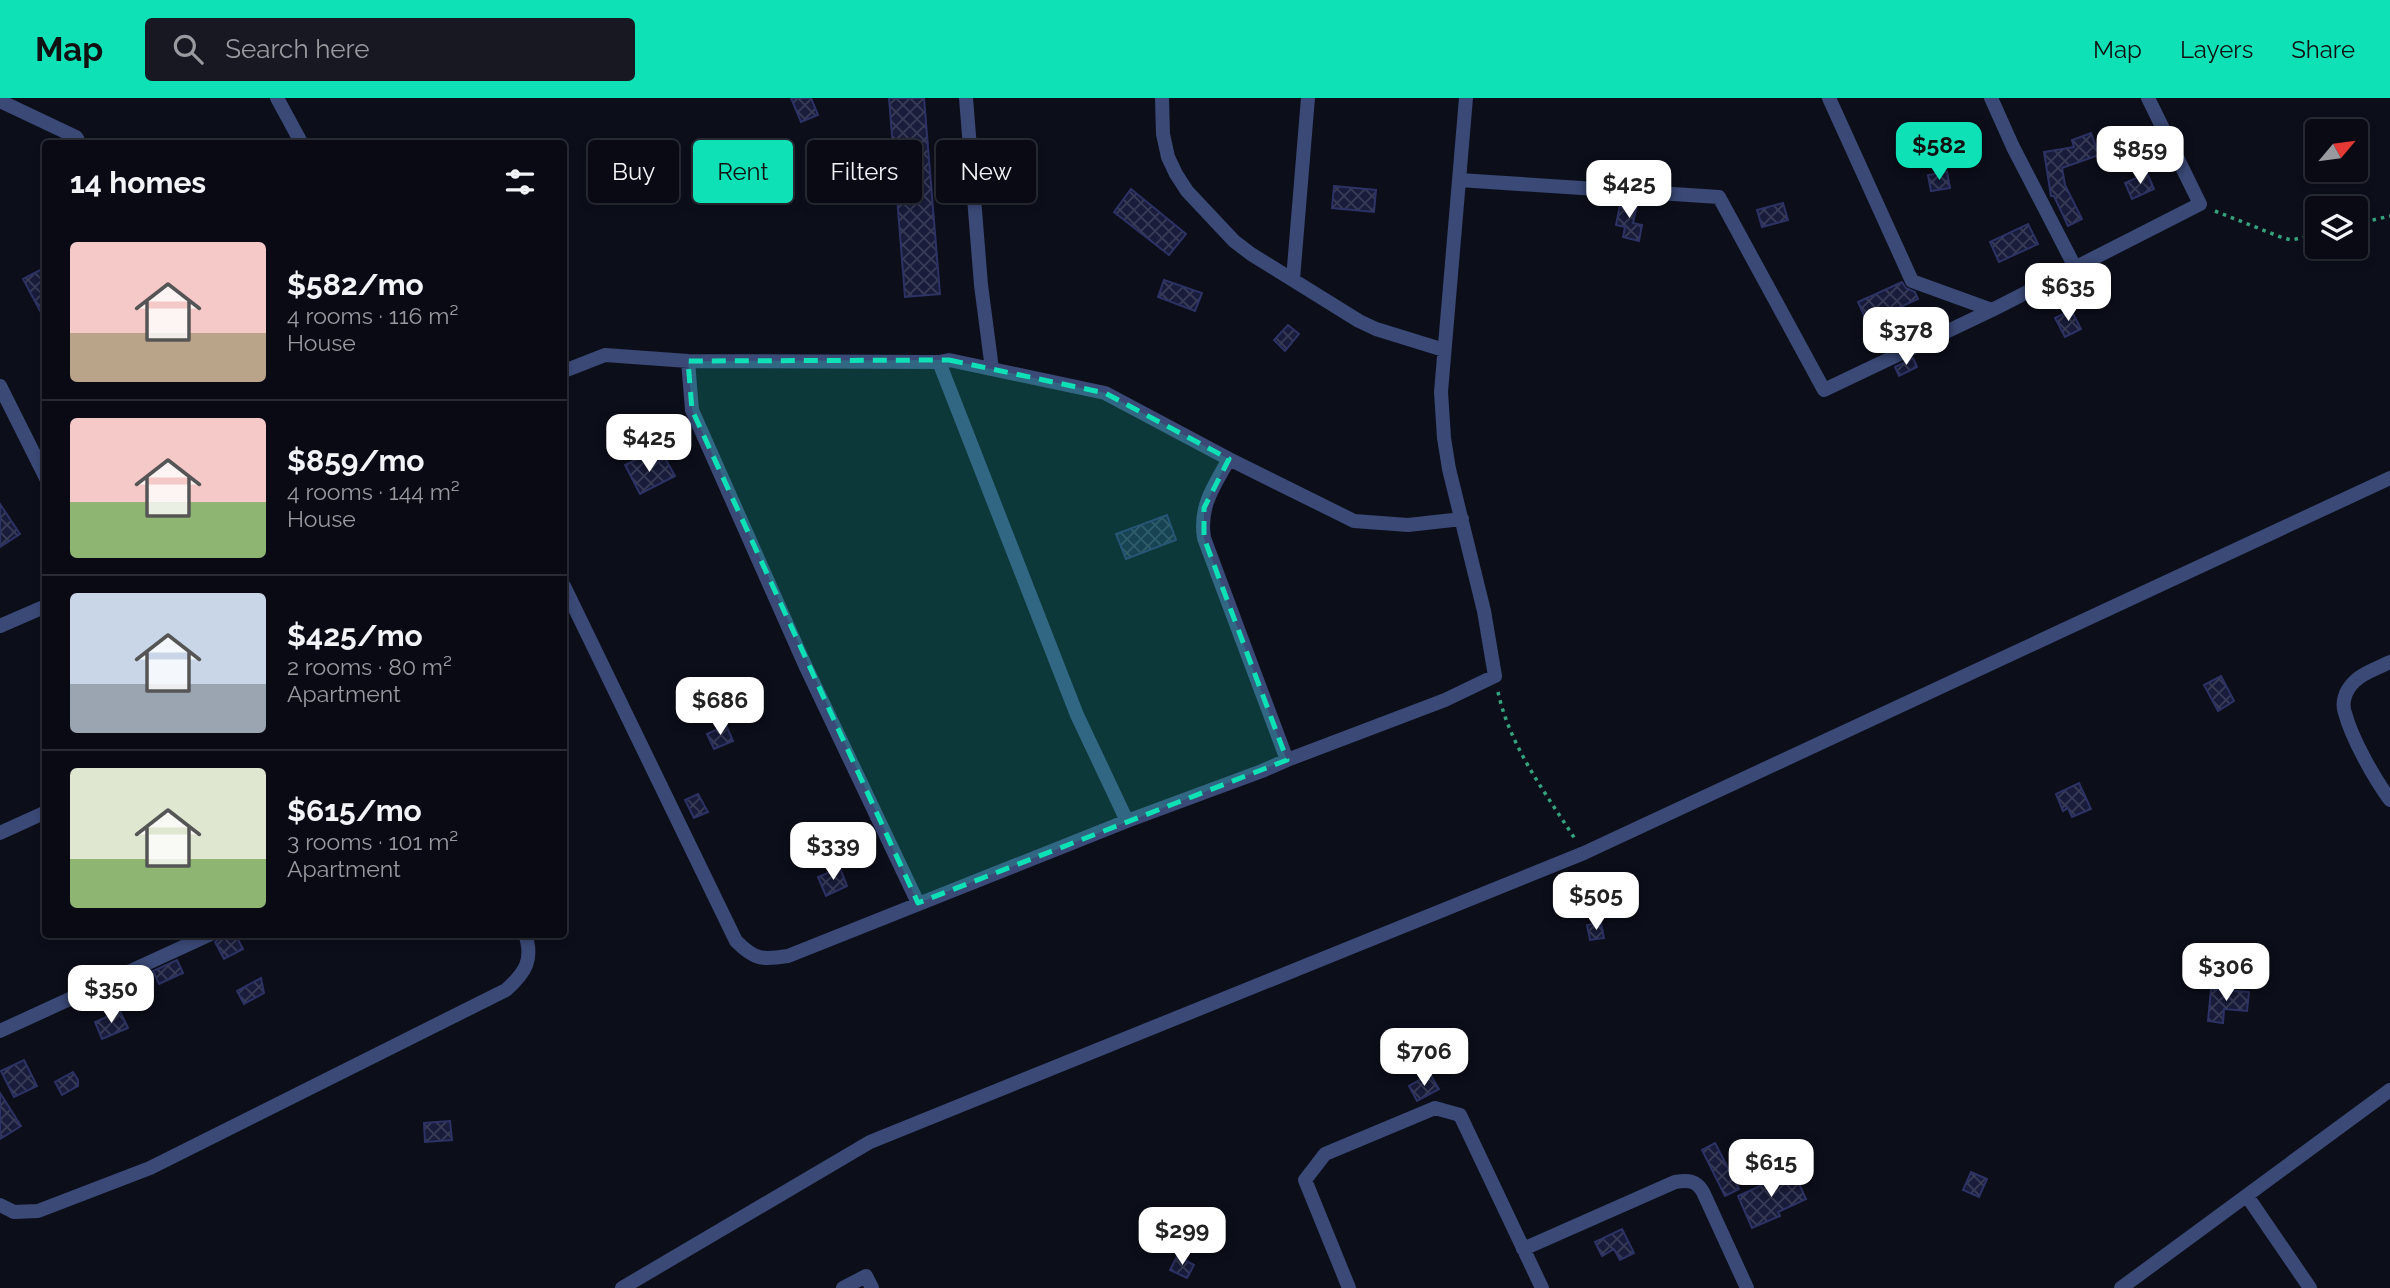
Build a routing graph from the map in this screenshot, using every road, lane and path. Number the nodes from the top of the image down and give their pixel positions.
1 (277, 98) edge
2 (966, 98) edge
3 (1162, 98) edge
4 (1308, 98) edge
5 (1466, 98) edge
6 (1829, 98) edge
7 (1992, 98) edge
8 (2148, 98) edge
9 (0, 100) edge
10 (78, 140) edge
11 (300, 140) edge
12 (1459, 180) junction
13 (2200, 204) junction
14 (2390, 216) edge
15 (2368, 221) edge
16 (2305, 237) edge
17 (2076, 268) junction
18 (1293, 279) junction
19 (1992, 310) junction
20 (1444, 350) junction
21 (688, 361) junction
22 (939, 362) junction
23 (992, 369) junction
24 (567, 370) edge
25 (0, 386) edge
26 (1229, 459) junction
27 (42, 470) edge
28 (2390, 478) edge
29 (1462, 519) junction
30 (567, 592) edge
31 (42, 608) edge
32 (0, 626) edge
33 (2390, 662) edge
34 (1495, 676) junction
35 (1287, 760) junction
36 (2390, 800) edge
37 (42, 814) edge
38 (1127, 821) junction
39 (0, 833) edge
40 (1584, 853) junction
41 (918, 903) junction
42 (202, 938) edge
43 (526, 938) edge
44 (0, 1031) edge
45 (2390, 1090) edge
46 (2246, 1196) junction
47 (0, 1205) edge
48 (1523, 1249) junction
49 (622, 1288) edge
50 (843, 1288) edge
51 (872, 1288) edge
52 (1349, 1288) edge
53 (1542, 1288) edge
54 (1747, 1288) edge
55 (2122, 1288) edge
56 (2310, 1288) edge

1 - 11 street
2 - 23 street
3 - 18 street
4 - 18 street
5 - 12 street
6 - 19 street
7 - 17 street
8 - 13 street
9 - 10 street
12 - 19 street
12 - 20 street
13 - 16 path
13 - 17 street
14 - 15 path
17 - 19 street
18 - 20 street
20 - 29 street
21 - 22 street
21 - 24 street
21 - 41 street
22 - 23 street
22 - 38 street
23 - 26 street
25 - 27 street
26 - 29 street
26 - 35 street
28 - 40 street
29 - 34 street
30 - 41 street
31 - 32 street
33 - 36 street
34 - 35 street
34 - 40 path
35 - 38 street
37 - 39 street
38 - 41 street
40 - 49 street
42 - 44 street
43 - 47 street
45 - 46 street
46 - 55 street
46 - 56 street
48 - 52 street
48 - 53 street
48 - 54 street
50 - 51 street

